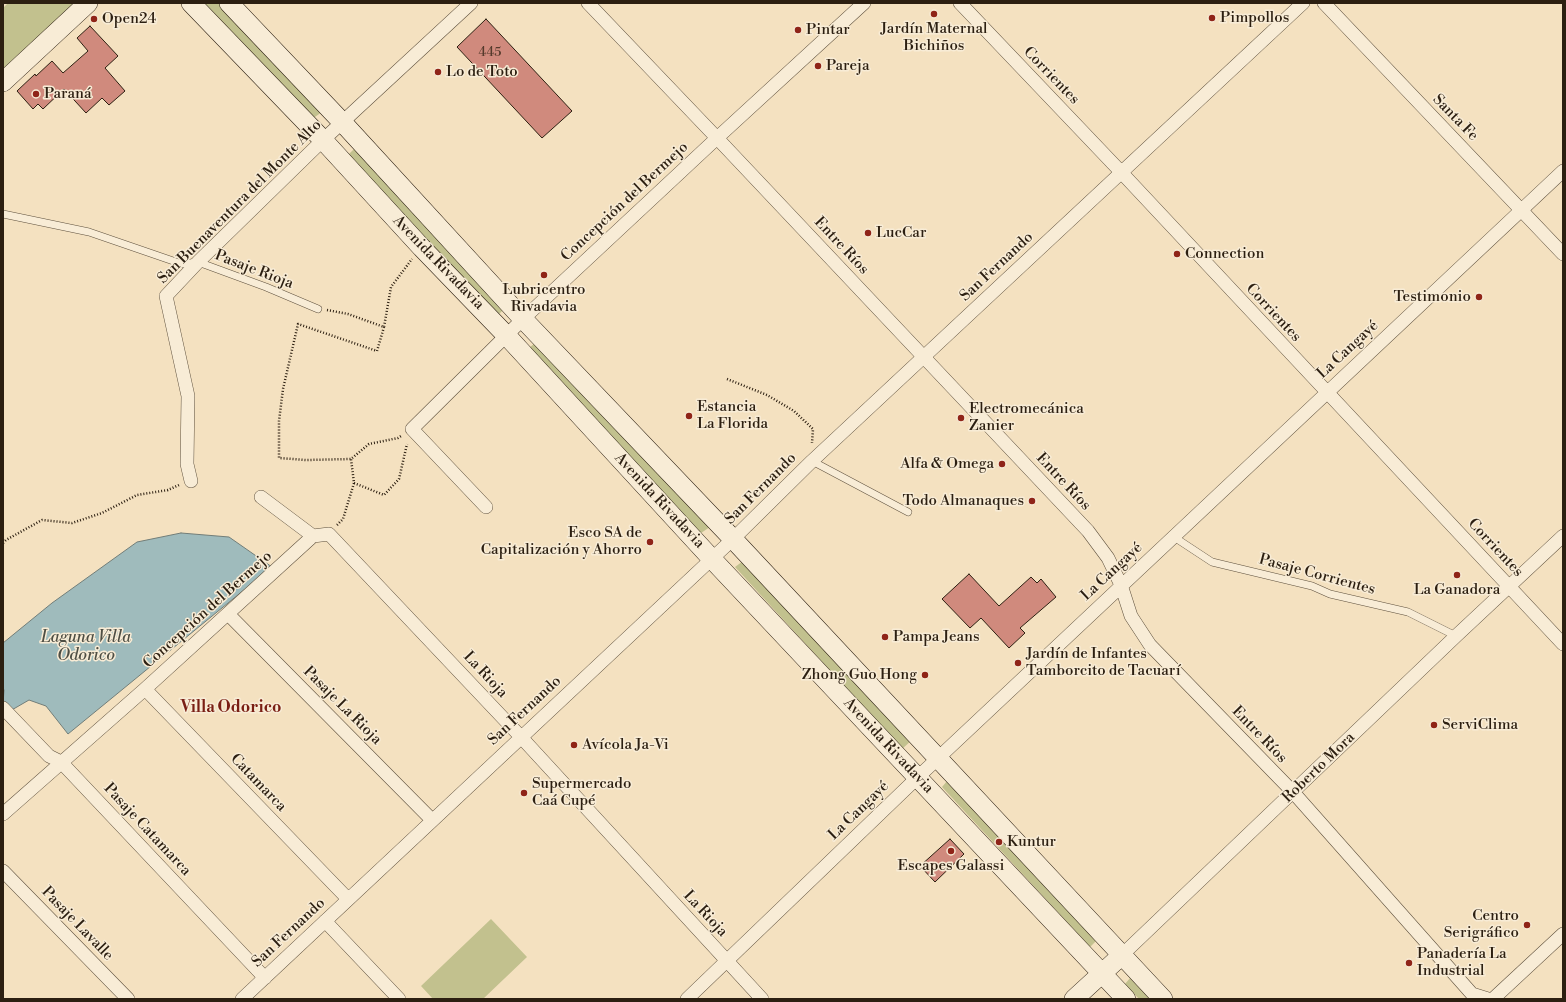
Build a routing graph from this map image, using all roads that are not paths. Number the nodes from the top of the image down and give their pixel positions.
1 (88, 3) edge
2 (191, 3) edge
3 (229, 3) edge
4 (471, 3) edge
5 (588, 3) edge
6 (864, 3) edge
7 (960, 3) edge
8 (1304, 3) edge
9 (1324, 3) edge
10 (3, 82) edge
11 (342, 123) junction
12 (717, 138) junction
13 (323, 140) junction
14 (1563, 171) edge
15 (1121, 172) junction
16 (1521, 210) junction
17 (3, 214) edge
18 (1563, 254) edge
19 (198, 262) junction
20 (318, 309) road end
21 (523, 319) junction
22 (506, 335) junction
23 (924, 358) junction
24 (1326, 393) junction
25 (812, 461) junction
26 (191, 480) road end
27 (261, 497) dead end
28 (486, 507) dead end
29 (908, 512) dead end
30 (313, 536) junction
31 (1563, 536) edge
32 (1174, 537) junction
33 (733, 539) junction
34 (711, 558) junction
35 (1121, 585) junction
36 (1509, 586) junction
37 (228, 614) junction
38 (1456, 636) junction
39 (1563, 644) edge
40 (145, 689) junction
41 (3, 708) edge
42 (521, 737) junction
43 (938, 757) junction
44 (61, 762) junction
45 (918, 777) junction
46 (1293, 792) junction
47 (3, 814) edge
48 (432, 820) junction
49 (3, 870) edge
50 (348, 899) junction
51 (325, 921) junction
52 (1563, 934) edge
53 (1122, 955) junction
54 (727, 962) junction
55 (1102, 973) junction
56 (265, 978) junction
57 (1470, 997) edge
58 (128, 999) edge
59 (242, 999) edge
60 (399, 999) edge
61 (687, 999) edge
62 (762, 999) edge
63 (1074, 999) edge
64 (1126, 999) edge
65 (1163, 999) edge
66 (1488, 999) edge
67 (1493, 999) edge

1 - 10 street
2 - 13 street, Avenida Rivadavia
3 - 11 street, Avenida Rivadavia
4 - 11 street, San Buenaventura del Monte Alto
5 - 12 street, Entre Ríos
6 - 12 street, Concepción del Bermejo
7 - 15 street, Corrientes
8 - 15 street, San Fernando
9 - 16 street, Santa Fe
11 - 13 street, San Buenaventura del Monte Alto
11 - 21 street, Avenida Rivadavia
12 - 21 street, Concepción del Bermejo
12 - 23 street, Entre Ríos
13 - 19 street, San Buenaventura del Monte Alto
13 - 22 street, Avenida Rivadavia
14 - 16 street, La Cangayé
15 - 23 street, San Fernando
15 - 24 street, Corrientes
16 - 18 street, Santa Fe
16 - 24 street, La Cangayé
17 - 19 lane, Pasaje Rioja
19 - 20 lane, Pasaje Rioja
19 - 26 street, San Buenaventura del Monte Alto
21 - 22 street, Concepción del Bermejo
21 - 33 street, Avenida Rivadavia
22 - 28 street, Concepción del Bermejo
22 - 34 street, Avenida Rivadavia
23 - 25 street, San Fernando
23 - 35 street, Entre Ríos
24 - 32 street, La Cangayé
24 - 36 street, Corrientes
25 - 29 lane
25 - 33 street, San Fernando
27 - 30 street
30 - 37 street, Concepción del Bermejo
30 - 42 street, La Rioja
31 - 36 street, Roberto Mora
32 - 35 street, La Cangayé
32 - 38 lane, Pasaje Corrientes
33 - 34 street, San Fernando
33 - 43 street, Avenida Rivadavia
34 - 42 street, San Fernando
34 - 45 street, Avenida Rivadavia
35 - 43 street, La Cangayé
35 - 46 street, Entre Ríos
36 - 38 street, Roberto Mora
36 - 39 street, Corrientes
37 - 40 street, Concepción del Bermejo
37 - 48 street, Pasaje La Rioja
38 - 46 street, Roberto Mora
40 - 44 street, Concepción del Bermejo
40 - 50 street, Catamarca
41 - 44 street, Pasaje Catamarca
42 - 48 street, San Fernando
42 - 54 street, La Rioja
43 - 45 street, La Cangayé
43 - 53 street, Avenida Rivadavia
44 - 47 street, Concepción del Bermejo
44 - 56 street, Pasaje Catamarca
45 - 54 street, La Cangayé
45 - 55 street, Avenida Rivadavia
46 - 53 street, Roberto Mora
46 - 57 street, Entre Ríos
48 - 50 street, San Fernando
49 - 58 street, Pasaje Lavalle
50 - 51 street, San Fernando
51 - 56 street, San Fernando
51 - 60 street
52 - 67 street
53 - 55 street, Roberto Mora
53 - 65 street, Avenida Rivadavia
54 - 61 street, La Cangayé
54 - 62 street, La Rioja
55 - 63 street, Roberto Mora
55 - 64 street, Avenida Rivadavia
56 - 59 street, San Fernando
57 - 66 street, Entre Ríos

